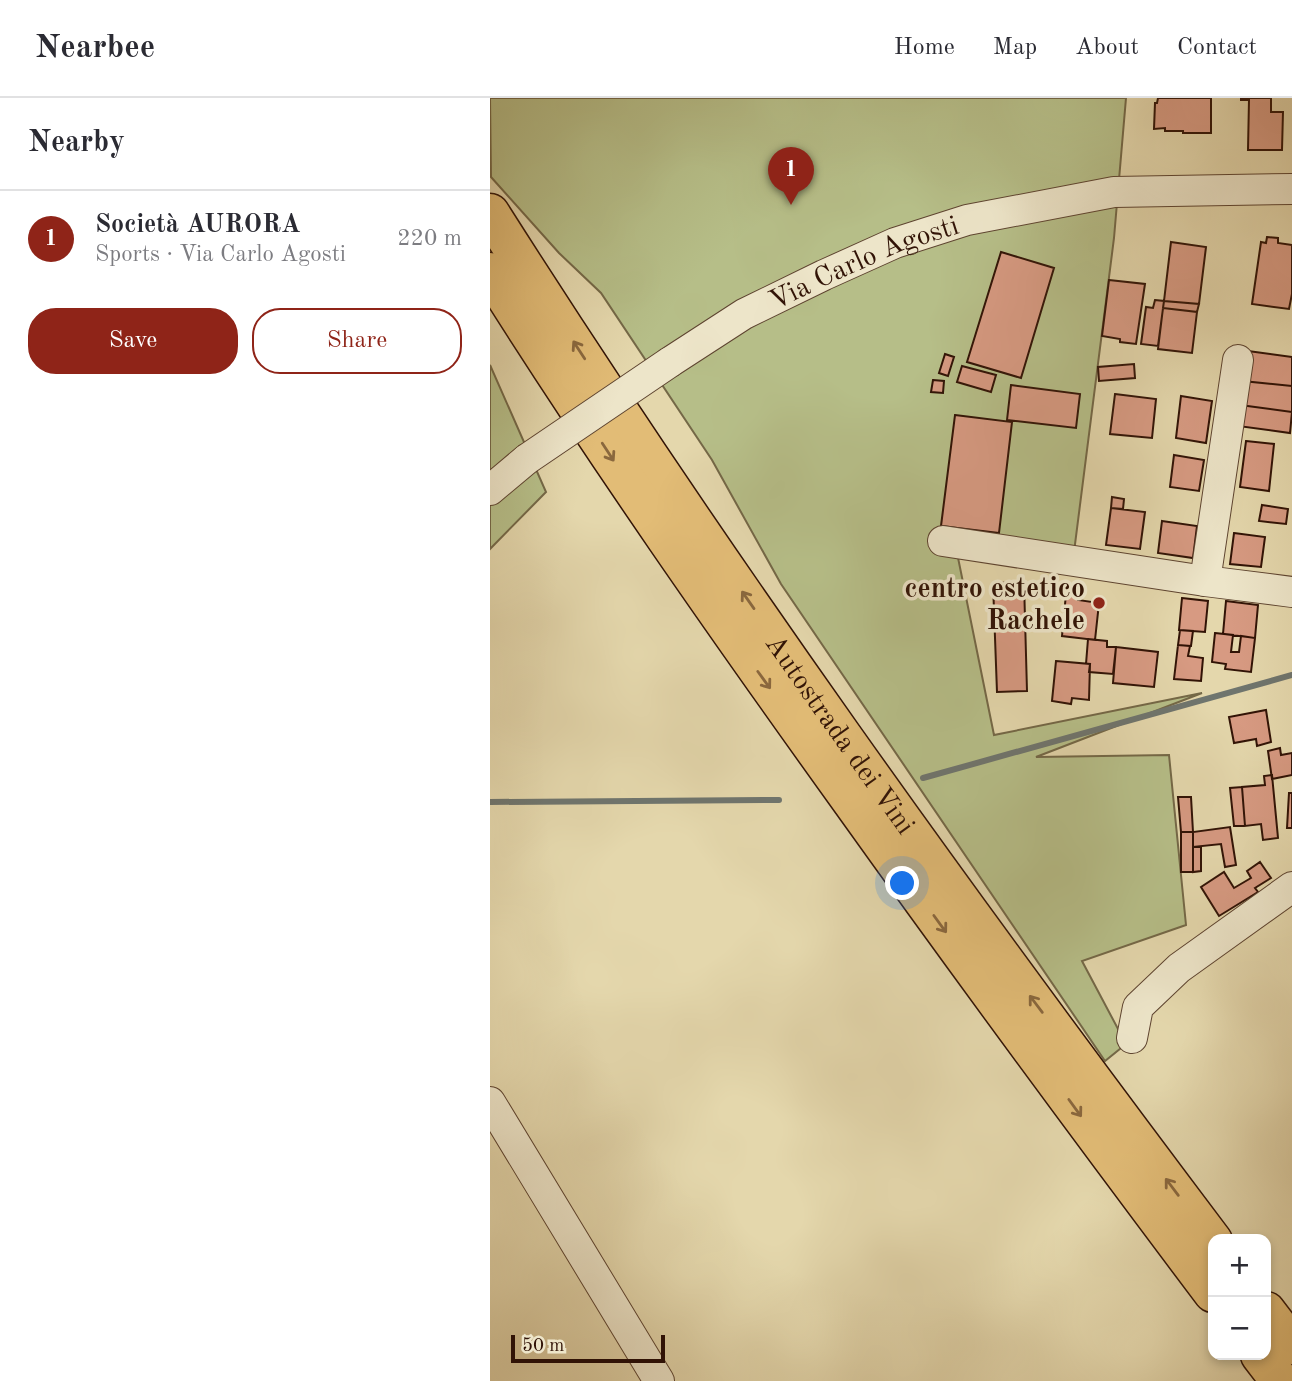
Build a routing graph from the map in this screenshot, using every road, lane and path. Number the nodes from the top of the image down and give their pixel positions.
1 (1292, 189) edge
2 (490, 213) edge
3 (490, 272) edge
4 (1238, 360) dead end
5 (490, 490) edge
6 (943, 541) dead end
7 (1205, 581) junction
8 (1292, 592) edge
9 (1292, 887) edge
10 (1132, 1038) dead end
11 (490, 1102) edge
12 (1208, 1234) edge
13 (1208, 1286) edge
14 (1271, 1318) edge
15 (1292, 1345) edge
16 (1264, 1360) edge
17 (659, 1381) edge
18 (1280, 1381) edge

1 - 5 street, Via Carlo Agosti, bridge
12 -> 2 highway, Autostrada dei Vini
3 -> 13 highway, Autostrada dei Vini
4 - 7 street
6 - 7 street
7 - 8 street
9 - 10 street
11 - 17 street
14 - 15 highway
16 - 18 highway

